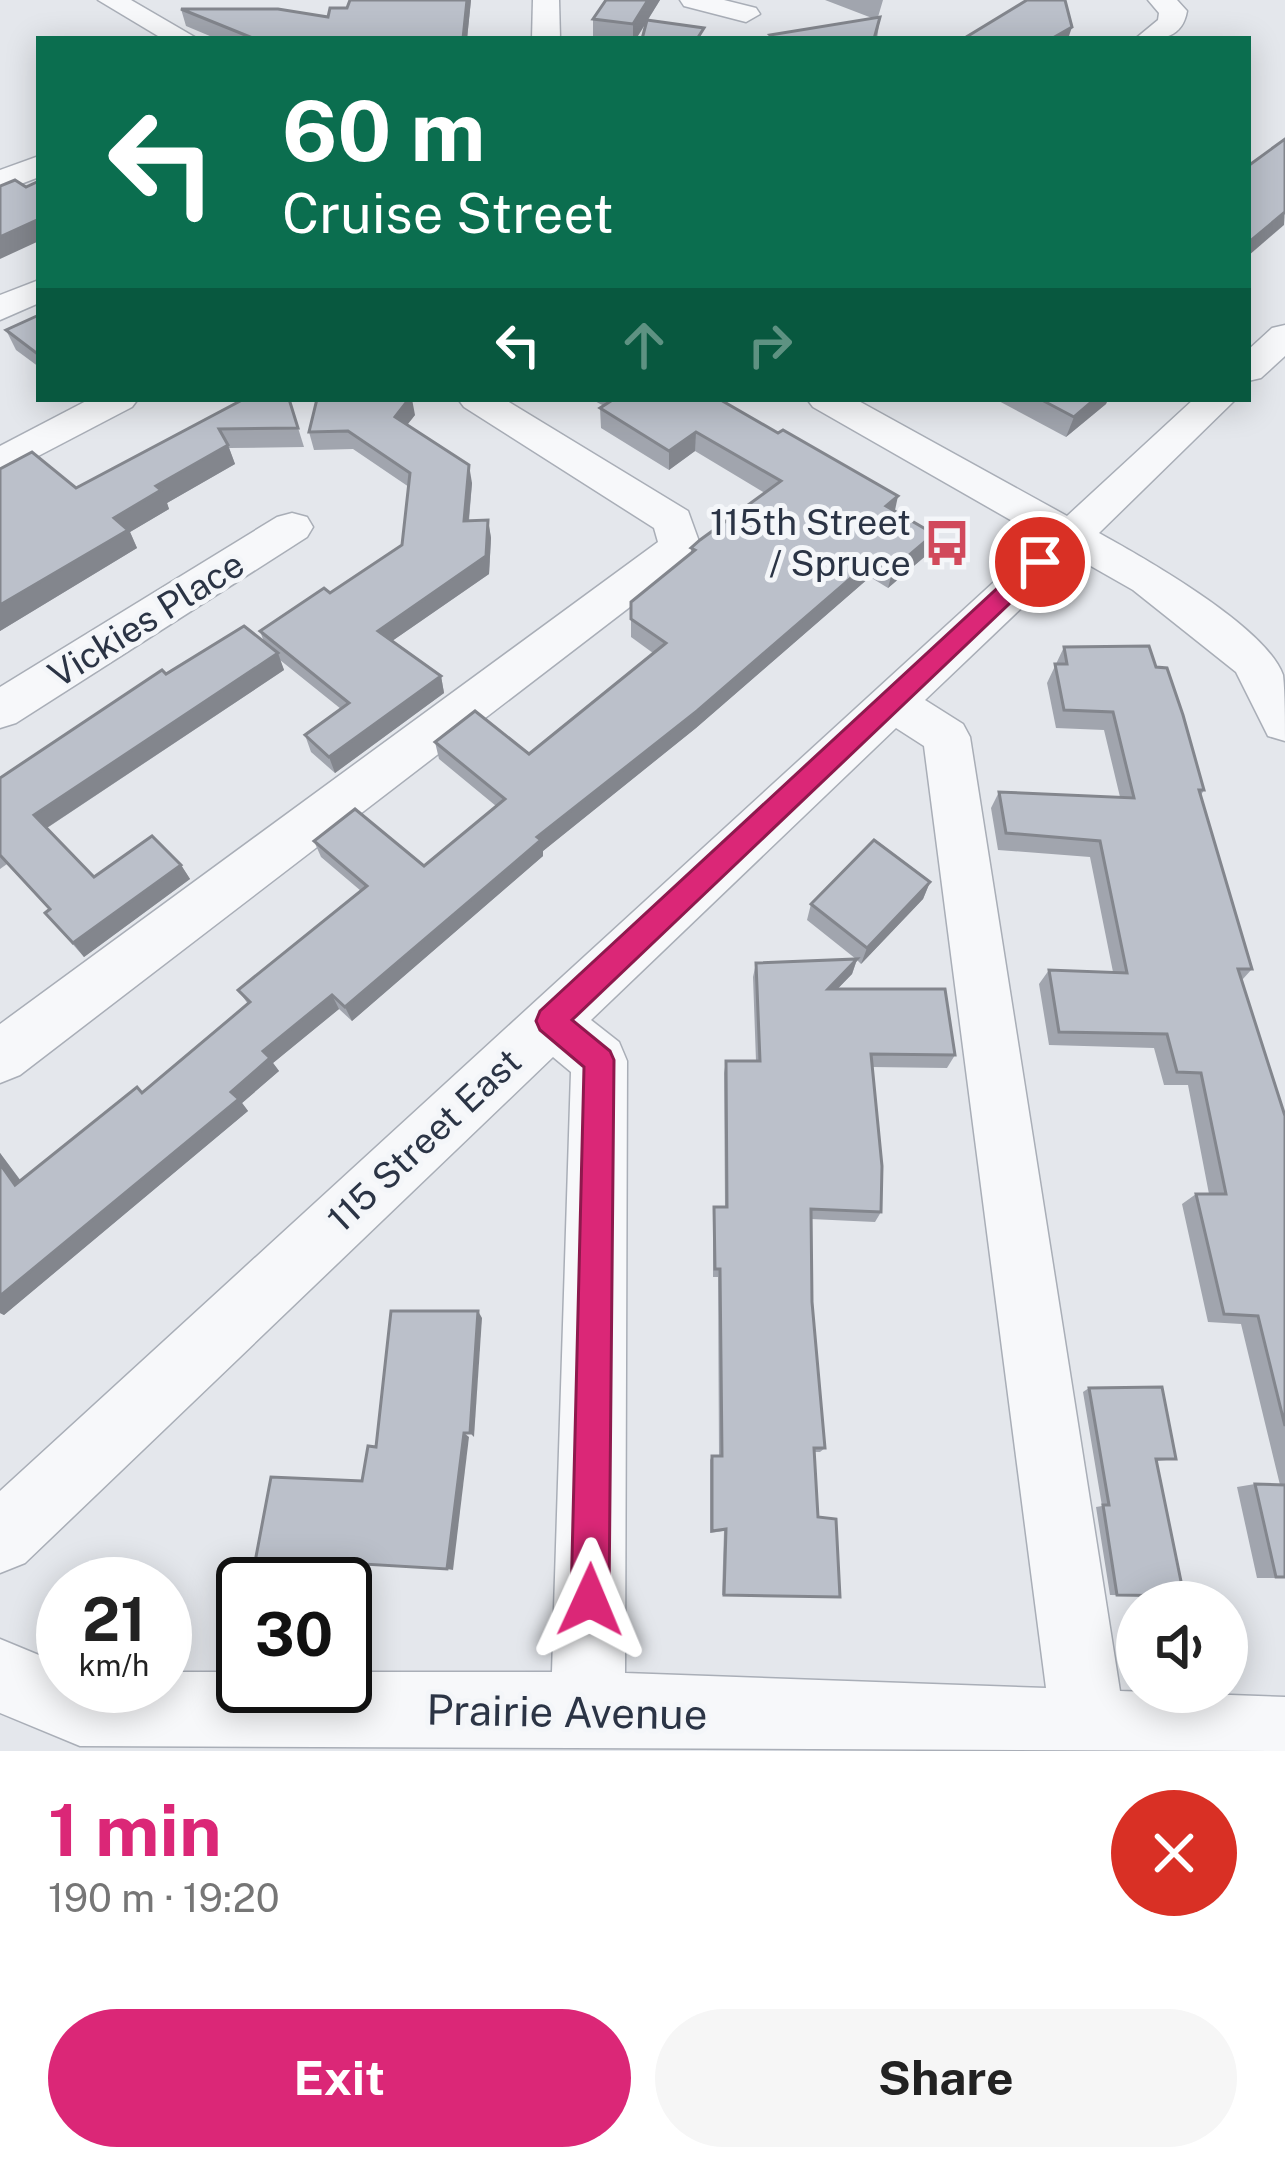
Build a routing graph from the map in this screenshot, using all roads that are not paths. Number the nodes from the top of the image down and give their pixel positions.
1 (111, 0) edge
2 (546, 0) edge
3 (693, 0) edge
4 (1161, 0) edge
5 (746, 14) dead end
6 (178, 36) edge
7 (546, 36) edge
8 (1153, 36) edge
9 (36, 166) edge
10 (0, 182) edge
11 (36, 291) edge
12 (0, 309) edge
13 (1285, 336) edge
14 (1251, 367) edge
15 (113, 402) edge
16 (482, 402) edge
17 (831, 402) edge
18 (1214, 402) edge
19 (0, 463) edge
20 (292, 527) dead end
21 (1070, 534) junction
22 (892, 700) junction
23 (0, 710) edge
24 (1285, 723) edge
25 (551, 1021) junction
26 (0, 1058) edge
27 (2, 1531) edge
28 (0, 1676) edge
29 (75, 1730) edge
30 (588, 1730) edge
31 (1285, 1734) edge
32 (1094, 1740) edge

1 - 6 street
2 - 7 street
3 - 5 street
4 - 8 street
9 - 10 street
11 - 12 street
13 - 14 street
15 - 19 street
16 - 26 street
17 - 21 street
18 - 21 street, 115 Street East
20 - 23 street, Vickies Place
21 - 22 street, 115 Street East
21 - 24 street
22 - 25 street, 115 Street East
22 - 32 street
25 - 27 street, 115 Street East
25 - 30 street
28 - 29 street, Prairie Avenue
29 - 30 street, Prairie Avenue
30 - 32 street, Prairie Avenue
31 - 32 street, Prairie Avenue

